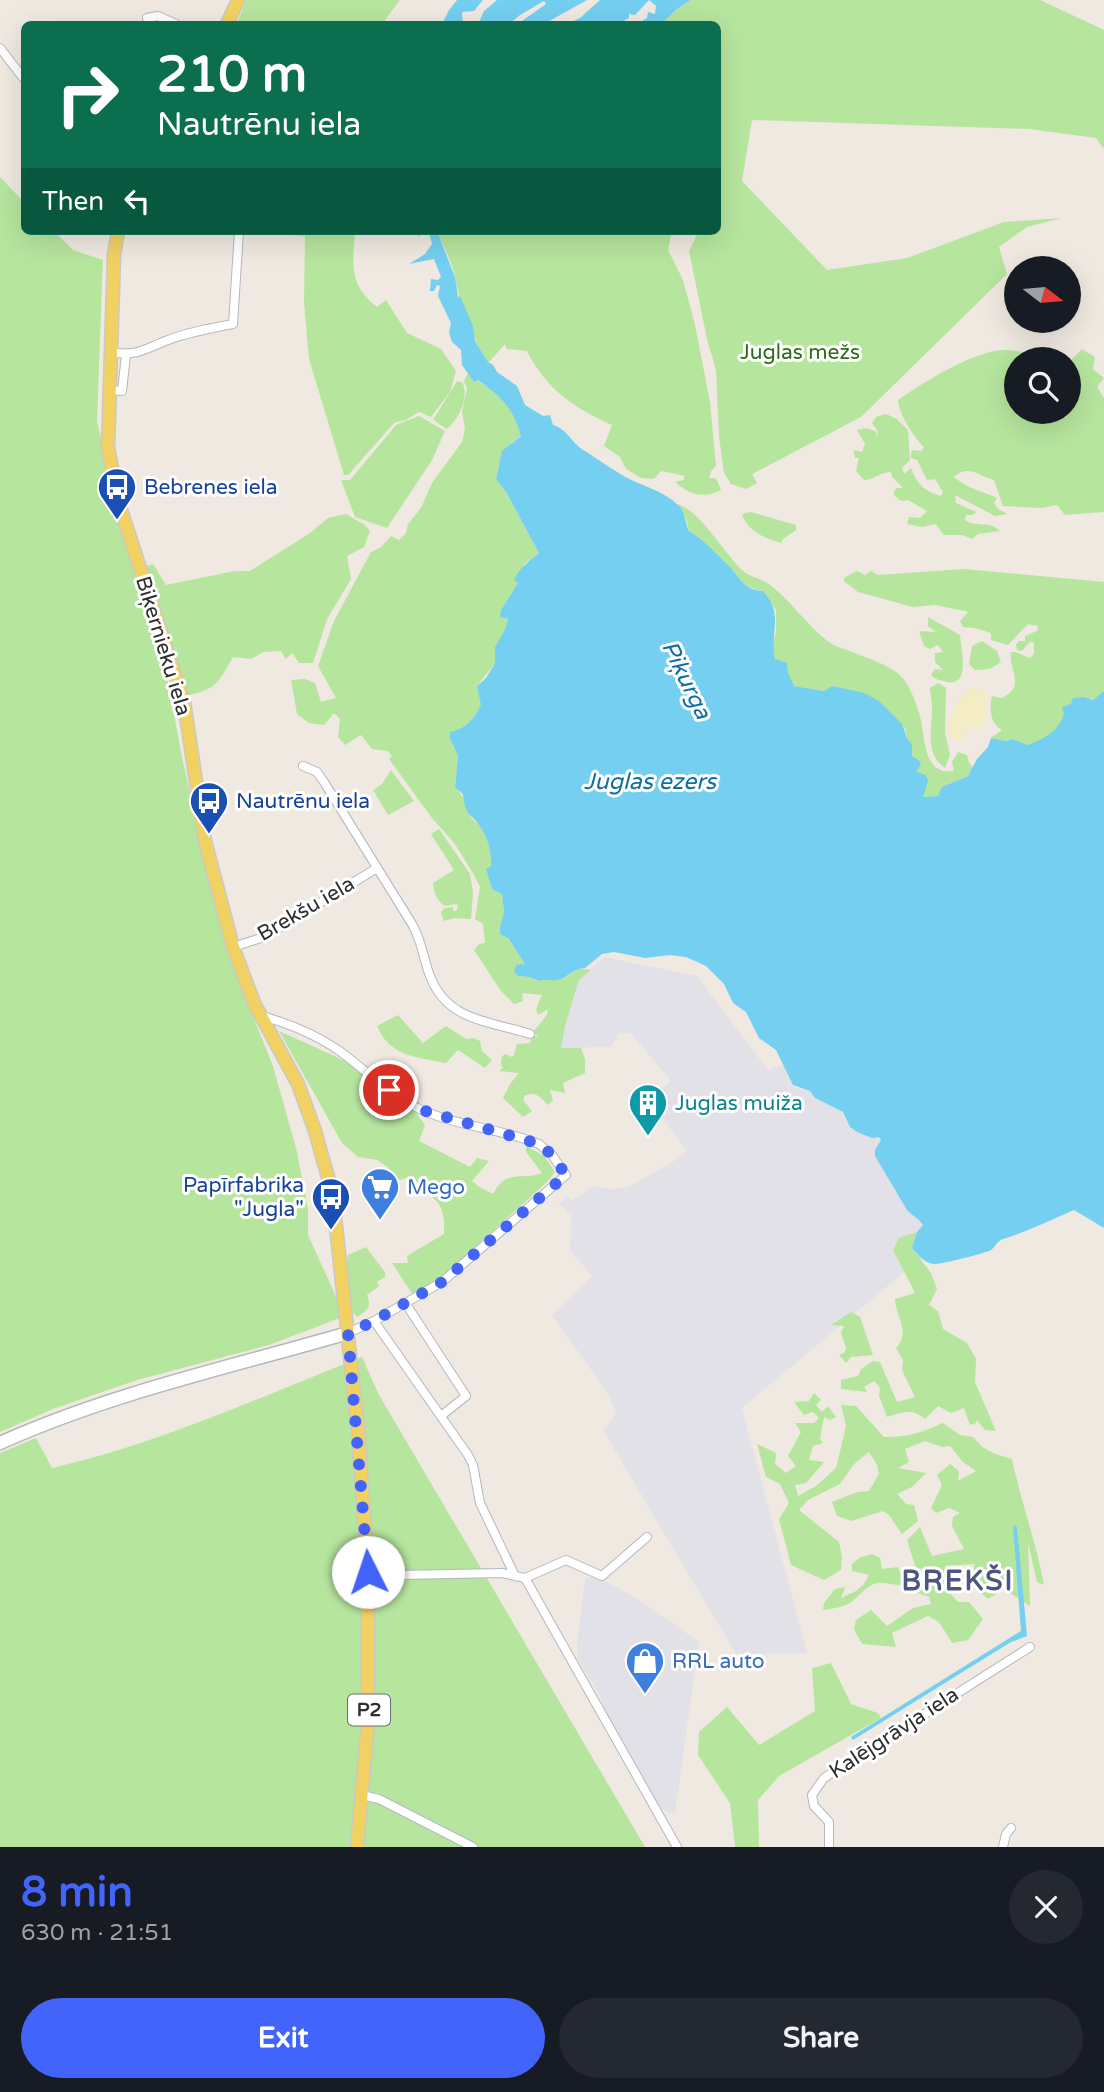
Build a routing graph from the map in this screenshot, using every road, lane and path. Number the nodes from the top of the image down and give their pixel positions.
1 (238, 0) edge
2 (147, 18) dead end
3 (169, 21) edge
4 (228, 21) edge
5 (0, 48) edge
6 (21, 75) edge
7 (117, 235) edge
8 (239, 235) edge
9 (110, 352) junction
10 (126, 355) junction
11 (109, 390) junction
12 (303, 766) dead end
13 (377, 868) junction
14 (233, 947) junction
15 (262, 1016) junction
16 (530, 1034) dead end
17 (406, 1304) junction
18 (374, 1321) junction
19 (348, 1333) junction
20 (441, 1416) junction
21 (0, 1443) edge
22 (647, 1536) dead end
23 (368, 1572) junction
24 (515, 1576) junction
25 (525, 1578) junction
26 (1030, 1647) dead end
27 (362, 1795) junction
28 (1005, 1831) dead end
29 (357, 1847) edge
30 (473, 1847) edge
31 (677, 1847) edge
32 (829, 1847) edge
33 (1003, 1847) edge

1 - 4 main road
2 - 3 street
5 - 6 street
7 - 9 main road, Biķernieku iela
8 - 10 street
9 - 10 street
9 - 11 main road, Biķernieku iela
10 - 11 street
11 - 14 main road, Biķernieku iela
12 - 13 street, Brekšu iela
13 - 14 street, Brekšu iela
13 - 16 street, Brekšu iela
14 - 15 main road, Biķernieku iela
15 - 17 street
15 - 19 main road, Biķernieku iela
17 - 18 street
17 - 20 street
18 - 19 street
18 - 20 street
19 - 21 main road
19 - 23 main road, P2
20 - 24 street
22 - 25 street
23 - 24 street
23 - 27 main road, P2
24 - 25 street
25 - 31 street
26 - 32 street, Kalējgrāvja iela
27 - 29 main road, P2
27 - 30 street
28 - 33 street

